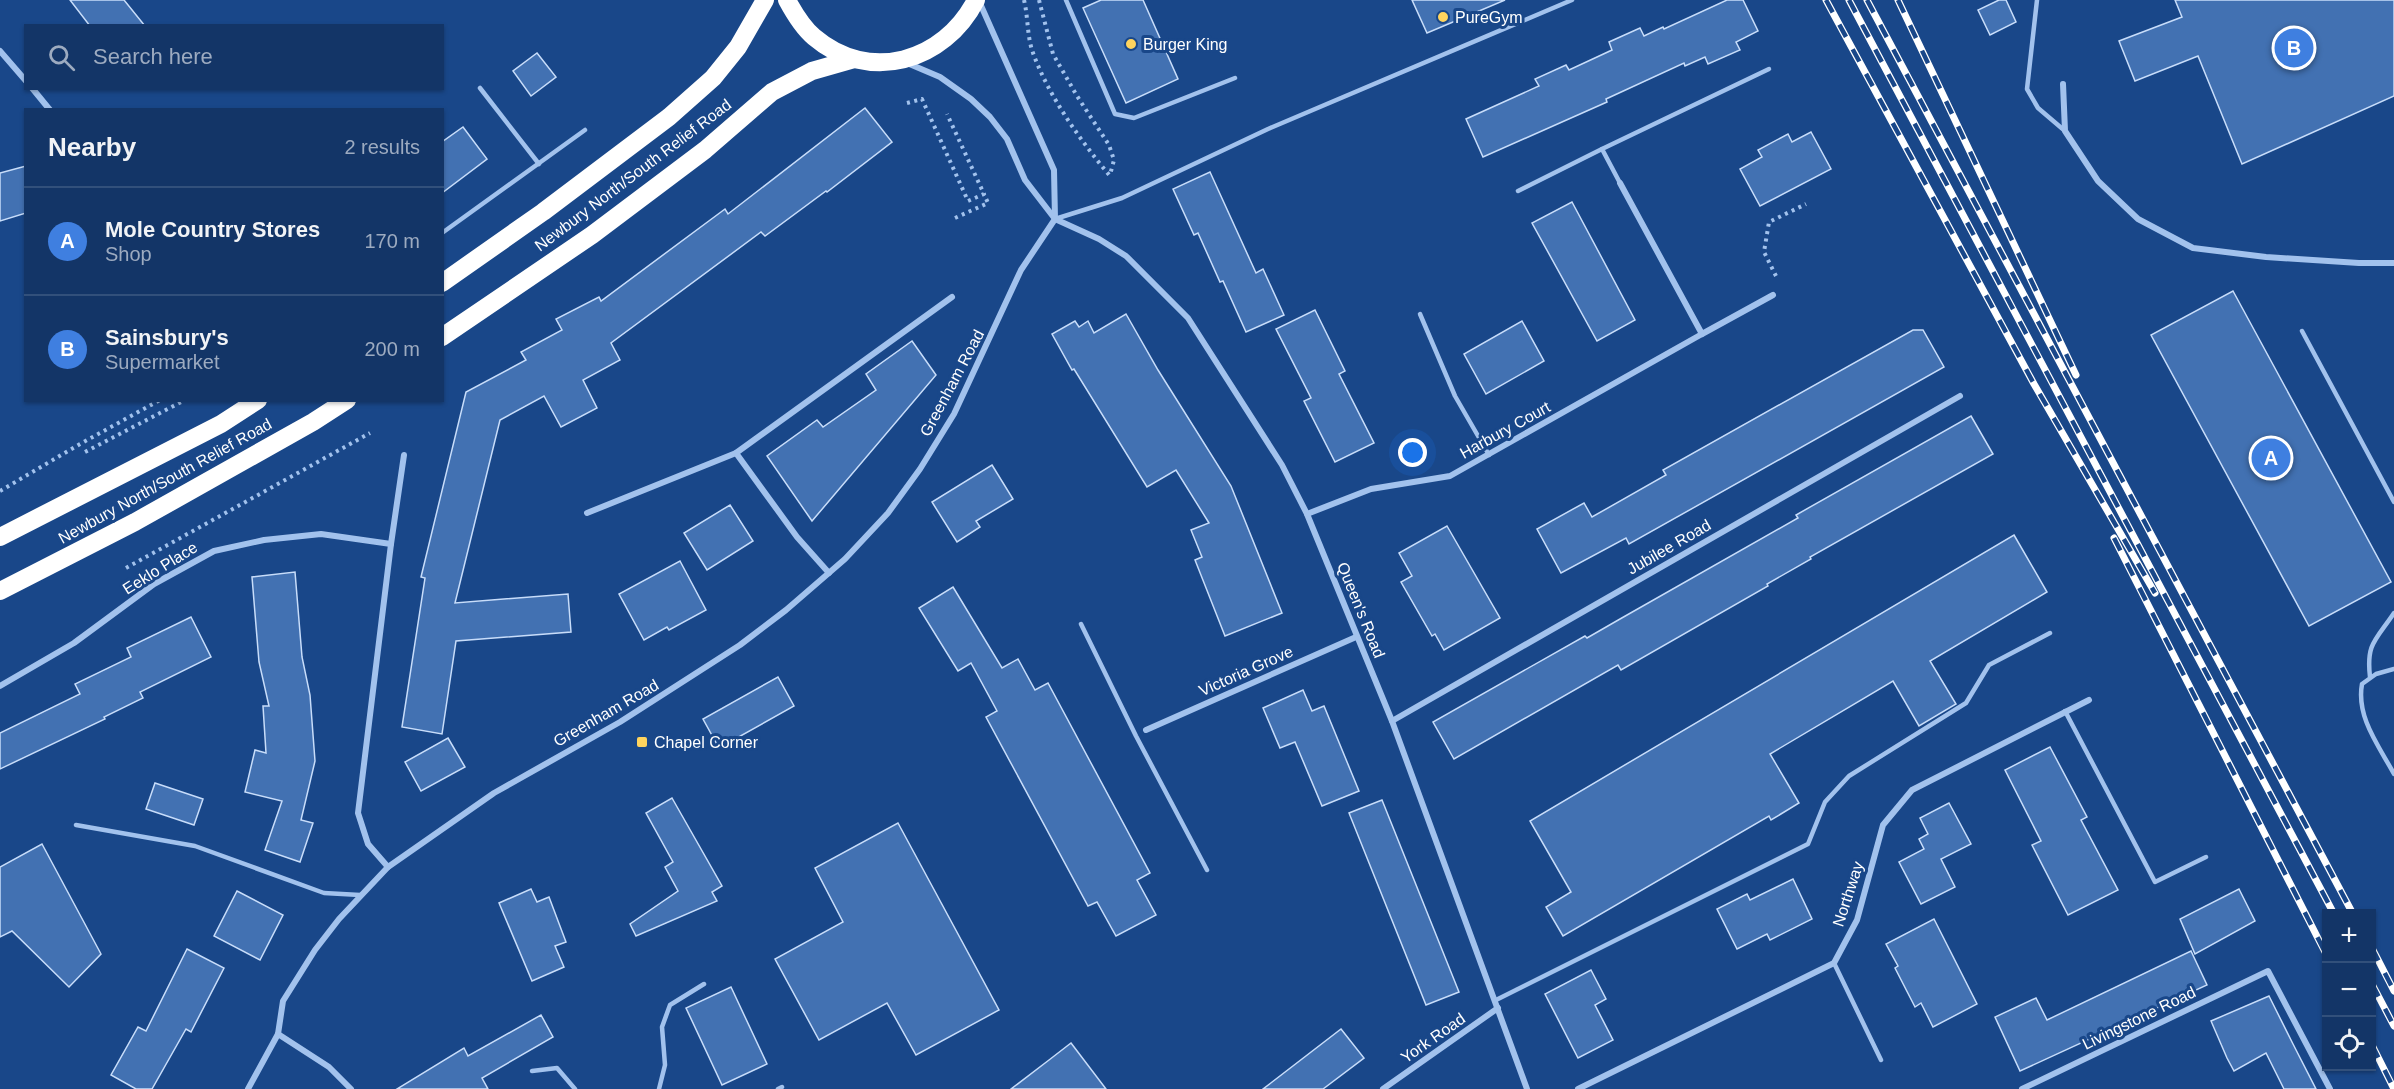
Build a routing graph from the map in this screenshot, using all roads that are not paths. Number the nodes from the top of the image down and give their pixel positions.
1 (765, 0) edge
2 (787, 0) edge
3 (977, 0) edge
4 (1066, 0) edge
5 (1572, 0) edge
6 (2037, 0) edge
7 (0, 51) edge
8 (854, 59) junction
9 (900, 61) junction
10 (1769, 69) dead end
11 (1235, 78) dead end
12 (24, 79) edge
13 (2063, 84) dead end
14 (480, 88) dead end
15 (34, 90) edge
16 (48, 108) edge
17 (585, 130) dead end
18 (2065, 131) junction
19 (1602, 149) junction
20 (538, 164) junction
21 (1620, 183) joint
22 (1518, 191) dead end
23 (1055, 219) junction
24 (444, 232) edge
25 (2394, 264) edge
26 (444, 282) edge
27 (1773, 295) road end
28 (952, 297) dead end
29 (1420, 314) dead end
30 (2302, 331) dead end
31 (1702, 334) junction
32 (444, 336) edge
33 (1960, 396) dead end
34 (255, 402) edge
35 (344, 402) edge
36 (736, 453) junction
37 (1488, 454) junction
38 (404, 455) dead end
39 (2394, 502) edge
40 (586, 513) dead end
41 (1307, 514) junction
42 (0, 537) edge
43 (391, 544) junction
44 (829, 573) junction
45 (0, 591) edge
46 (2394, 613) edge
47 (1081, 624) dead end
48 (2050, 633) dead end
49 (1356, 637) junction
50 (2394, 669) edge
51 (2370, 678) junction
52 (0, 686) edge
53 (2089, 700) dead end
54 (2065, 711) junction
55 (1392, 721) junction
56 (1146, 730) joint
57 (1136, 735) junction
58 (2394, 774) edge
59 (76, 825) dead end
60 (2206, 856) dead end
61 (388, 867) junction
62 (1207, 870) dead end
63 (360, 895) junction
64 (1834, 963) junction
65 (704, 984) dead end
66 (1496, 1000) junction
67 (1498, 1008) junction
68 (278, 1034) junction
69 (1881, 1060) dead end
70 (532, 1071) dead end
71 (248, 1089) edge
72 (351, 1089) edge
73 (575, 1089) edge
74 (659, 1089) edge
75 (1383, 1089) edge
76 (1527, 1089) edge
77 (1578, 1089) edge
78 (2022, 1089) edge
79 (2331, 1089) edge

1 - 26 highway, Newbury North/South Relief Road
2 - 8 highway
3 - 9 highway
3 - 23 street
4 - 11 lane
5 - 23 lane
6 - 18 lane
7 - 12 street
8 - 9 highway
8 - 32 highway, Newbury North/South Relief Road
9 - 23 street
10 - 19 lane
13 - 18 street
14 - 20 lane
15 - 16 street
17 - 20 lane
18 - 25 street
19 - 21 lane
19 - 22 lane
20 - 24 lane
21 - 31 street
23 - 41 street, Queen's Road
23 - 44 street, Greenham Road
27 - 31 street, Harbury Court
28 - 36 street
29 - 37 lane
30 - 39 lane
31 - 37 street, Harbury Court
33 - 55 street, Jubilee Road
34 - 42 highway, Newbury North/South Relief Road
35 - 45 highway, Newbury North/South Relief Road
36 - 40 street
36 - 44 street
37 - 41 street, Harbury Court
38 - 43 street
41 - 49 street, Queen's Road
43 - 52 street, Eeklo Place
43 - 61 street
44 - 61 street, Greenham Road
46 - 51 lane
47 - 57 lane
48 - 66 lane
49 - 55 street, Queen's Road
49 - 56 street, Victoria Grove
50 - 51 lane
51 - 58 lane
53 - 54 street, Northway
54 - 60 lane
54 - 64 street, Northway
55 - 66 street, Queen's Road
56 - 57 lane
57 - 62 lane
59 - 63 lane
61 - 63 street, Greenham Road
63 - 68 street, Greenham Road
64 - 69 lane
64 - 77 street
65 - 74 lane
66 - 67 street, Queen's Road
67 - 75 street, York Road
67 - 76 street, Queen's Road
68 - 71 street, Greenham Road
68 - 72 street
70 - 73 lane
78 - 79 street, Livingstone Road

